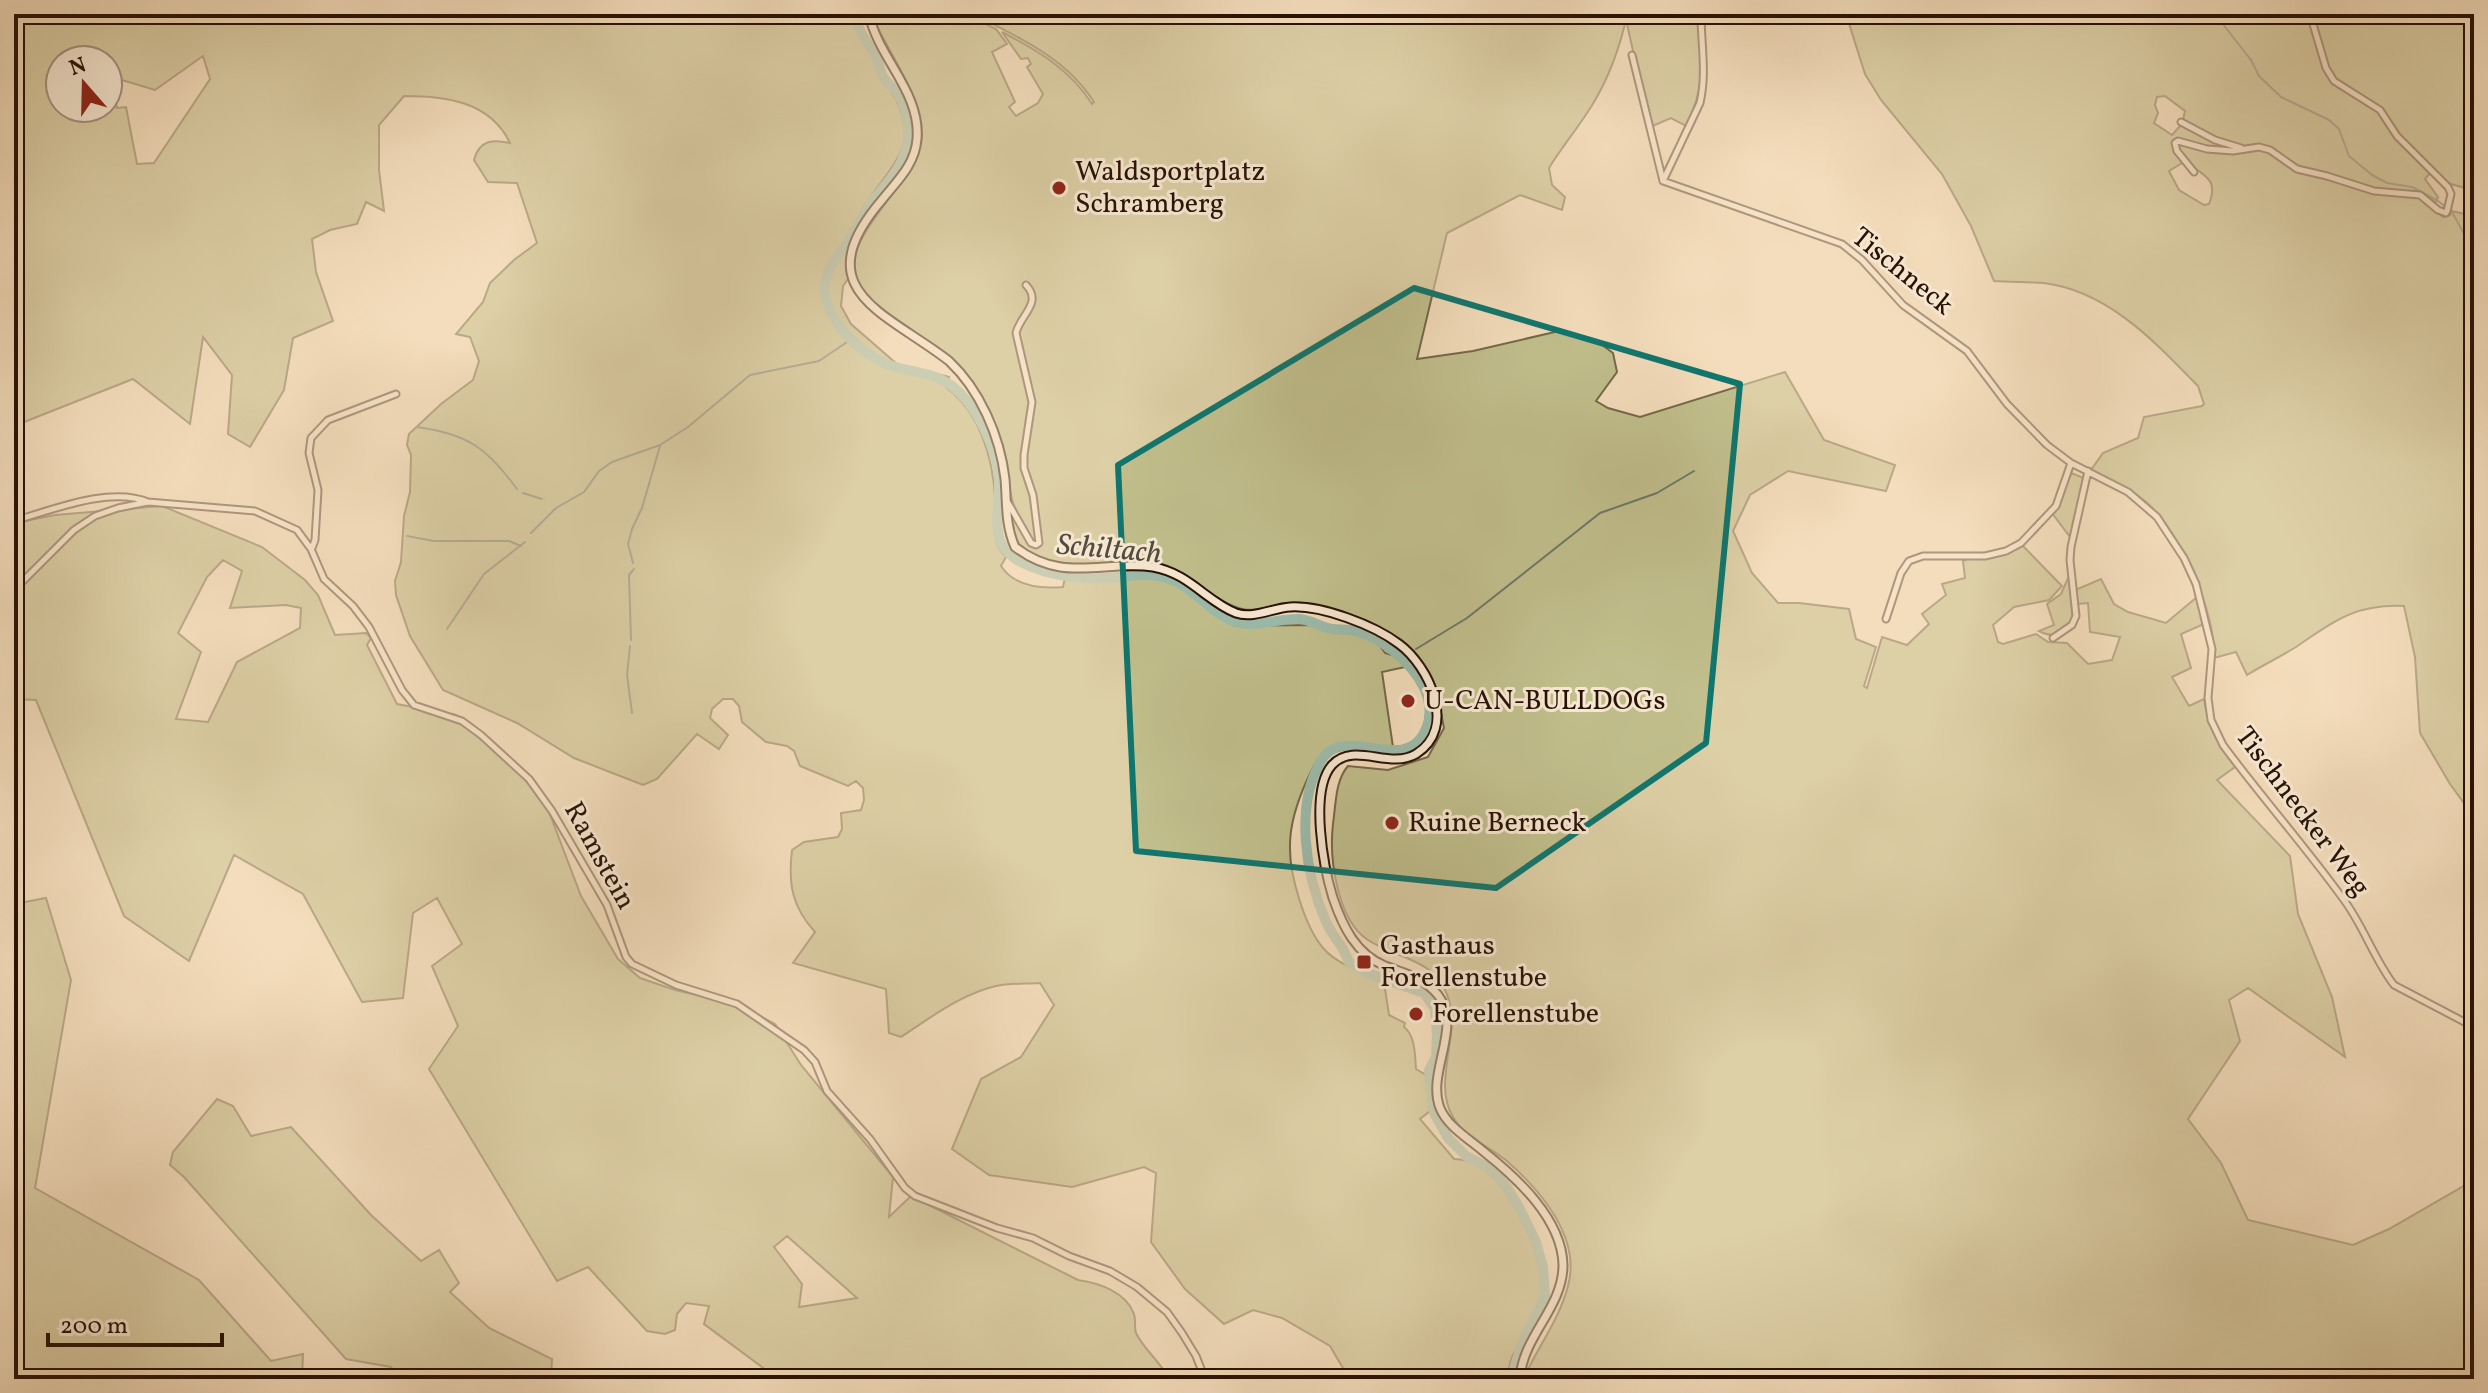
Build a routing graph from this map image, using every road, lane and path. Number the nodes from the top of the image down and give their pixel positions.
1 (869, 14) edge
2 (1701, 14) edge
3 (2310, 14) edge
4 (1632, 55) dead end
5 (2181, 122) dead end
6 (2242, 148) junction
7 (2194, 172) dead end
8 (1663, 181) junction
9 (1026, 285) dead end
10 (396, 394) dead end
11 (2071, 463) junction
12 (2088, 471) junction
13 (1007, 500) junction
14 (148, 502) junction
15 (14, 521) edge
16 (315, 526) junction
17 (297, 530) junction
18 (311, 549) junction
19 (14, 590) edge
20 (1886, 619) dead end
21 (2053, 638) dead end
22 (2474, 1027) edge
23 (1205, 1379) edge
24 (1520, 1379) edge

1 - 13 main road
2 - 8 street
3 - 6 street
4 - 8 street
5 - 6 street
6 - 7 street
8 - 11 street, Tischneck
9 - 13 street
10 - 16 street
11 - 12 street, Tischneck
11 - 20 street
12 - 21 street
12 - 22 street, Tischnecker Weg
13 - 24 main road
14 - 15 street, Ramstein
14 - 17 street, Ramstein
14 - 19 street
16 - 17 street
16 - 18 street
17 - 18 street, Ramstein
18 - 23 street, Ramstein

